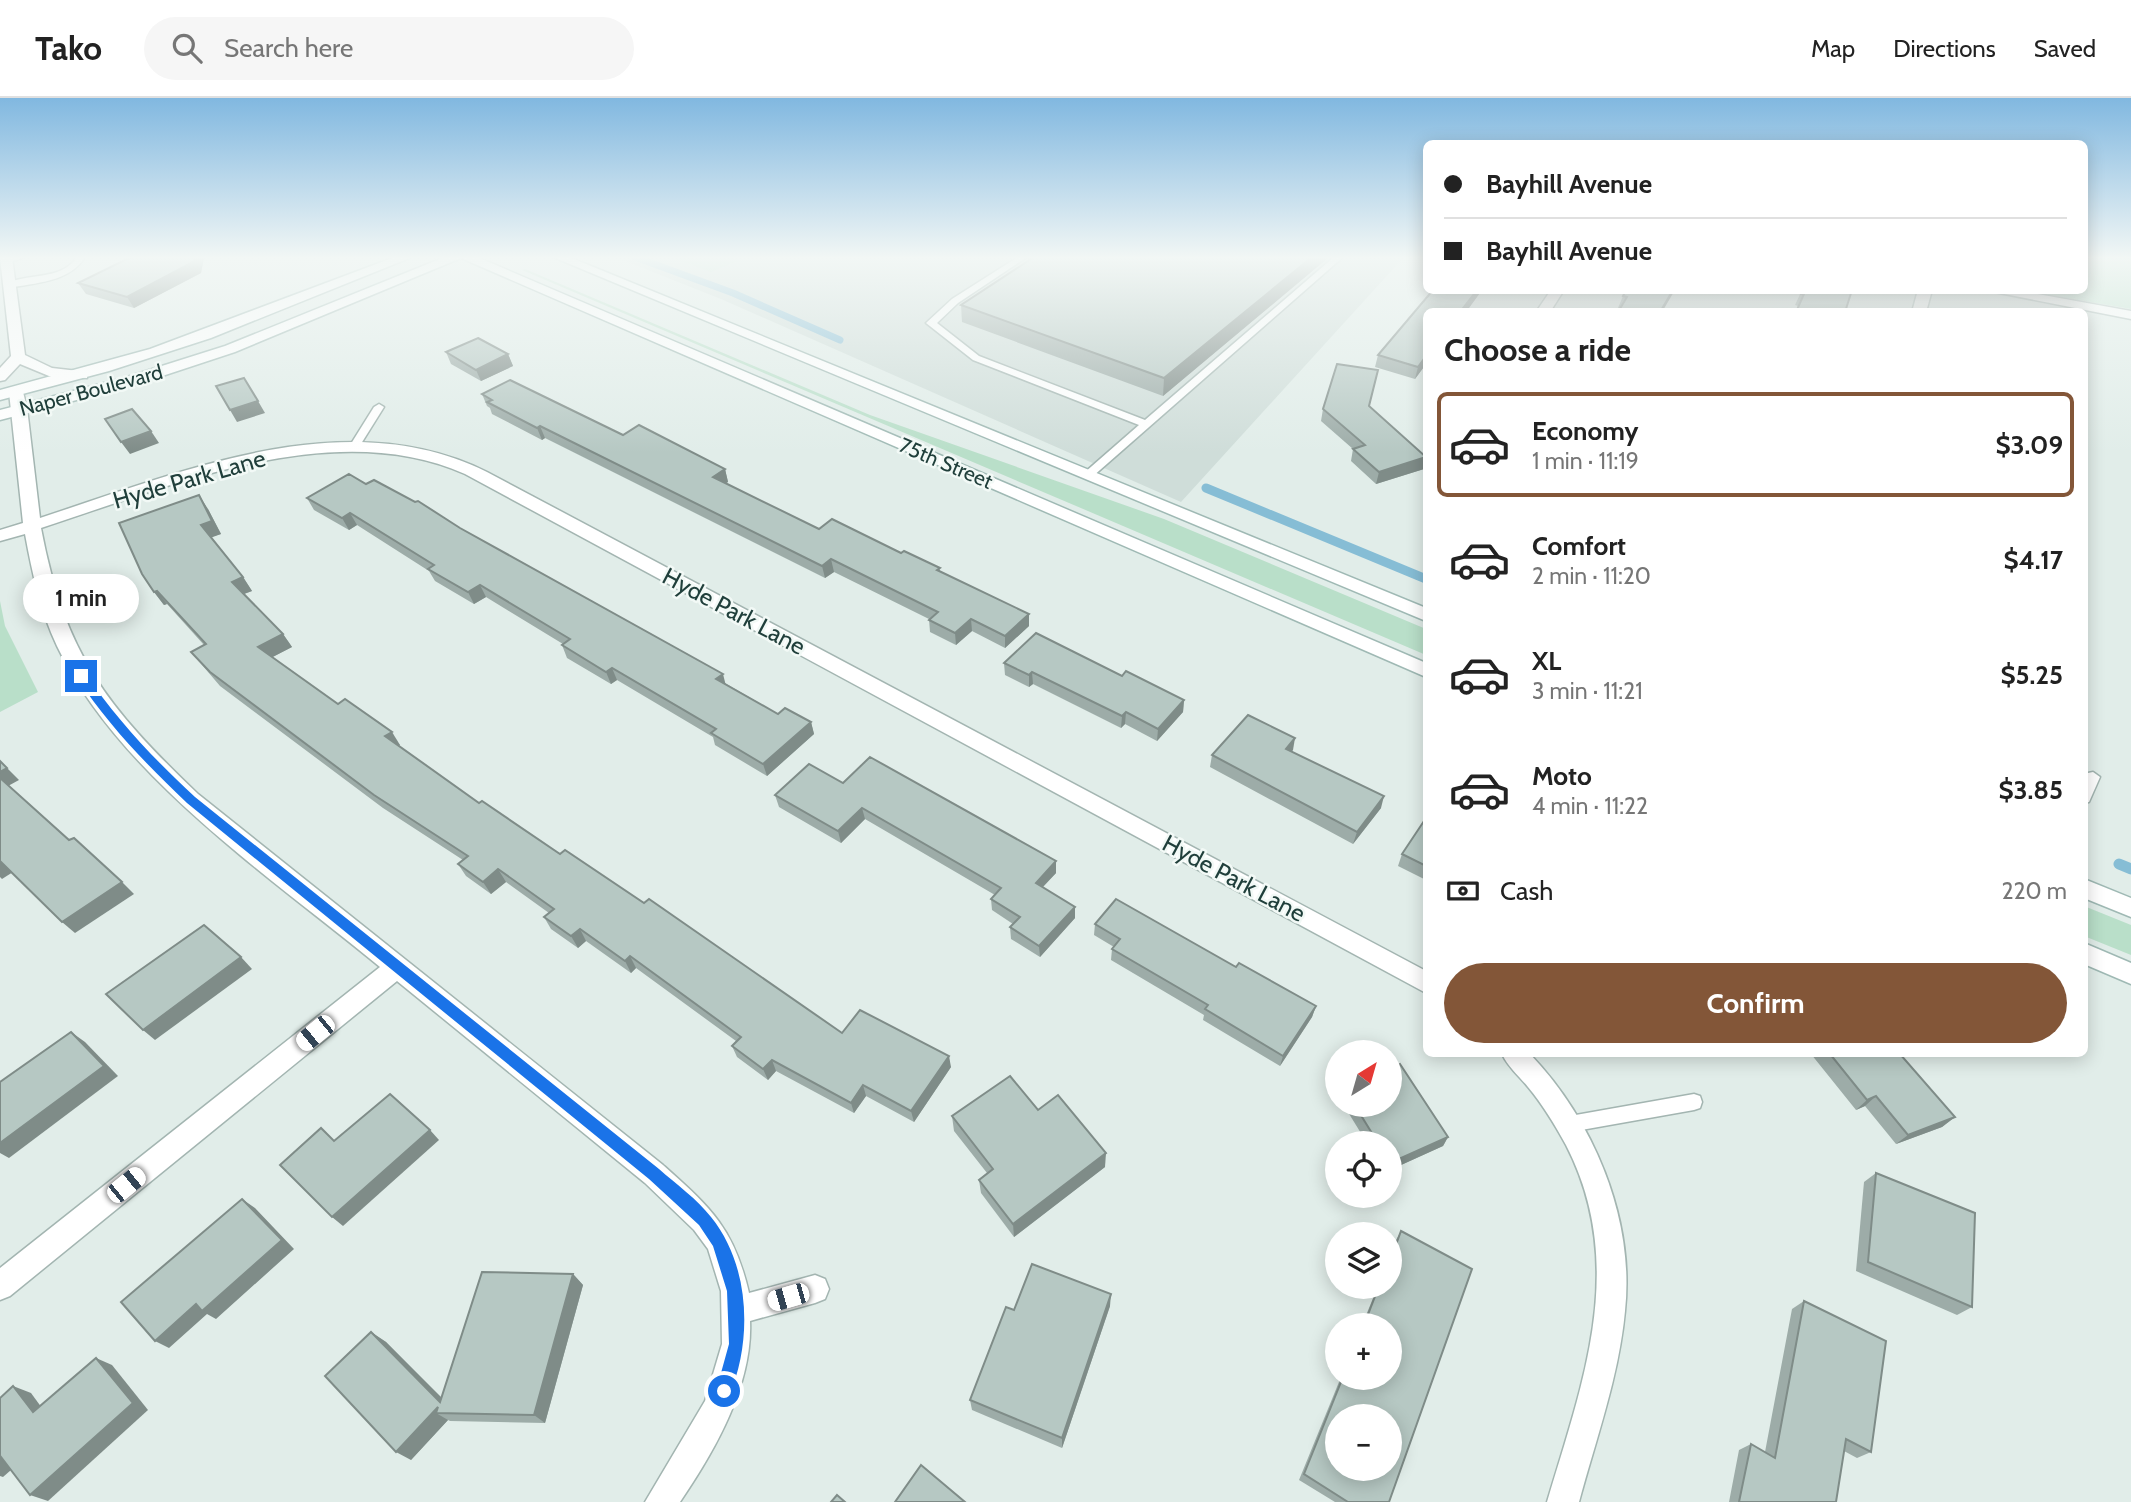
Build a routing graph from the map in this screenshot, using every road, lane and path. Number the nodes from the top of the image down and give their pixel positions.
1 (13, 323) edge
2 (242, 323) edge
3 (297, 323) edge
4 (619, 323) edge
5 (718, 323) edge
6 (932, 323) edge
7 (1263, 323) edge
8 (18, 357) junction
9 (82, 375) junction
10 (7, 398) edge
11 (379, 407) dead end
12 (1146, 424) junction
13 (354, 447) junction
14 (1088, 475) junction
15 (33, 526) junction
16 (0, 536) edge
17 (1423, 614) edge
18 (1423, 669) edge
19 (2093, 777) dead end
20 (2088, 789) edge
21 (2088, 890) edge
22 (2131, 908) edge
23 (2088, 955) edge
24 (397, 967) junction
25 (2131, 974) edge
26 (1423, 981) edge
27 (1517, 1057) edge
28 (1694, 1102) dead end
29 (1570, 1124) junction
30 (0, 1286) edge
31 (815, 1289) dead end
32 (736, 1311) junction
33 (661, 1502) edge
34 (1563, 1502) edge

1 - 8 street
2 - 9 street, Naper Boulevard
3 - 10 street, Naper Boulevard
4 - 18 street, 75th Street
5 - 14 street, 75th Street
6 - 12 lane
7 - 12 lane
8 - 9 street
8 - 10 street
9 - 10 street, Naper Boulevard
10 - 15 street
11 - 13 lane
12 - 14 lane
13 - 15 street, Hyde Park Lane
13 - 26 street, Hyde Park Lane
14 - 17 street, 75th Street
15 - 16 street, Hyde Park Lane
15 - 24 street
19 - 20 lane
21 - 22 street
23 - 25 street
24 - 30 street
24 - 32 street
27 - 29 street
28 - 29 lane
29 - 34 street
31 - 32 street
32 - 33 street

